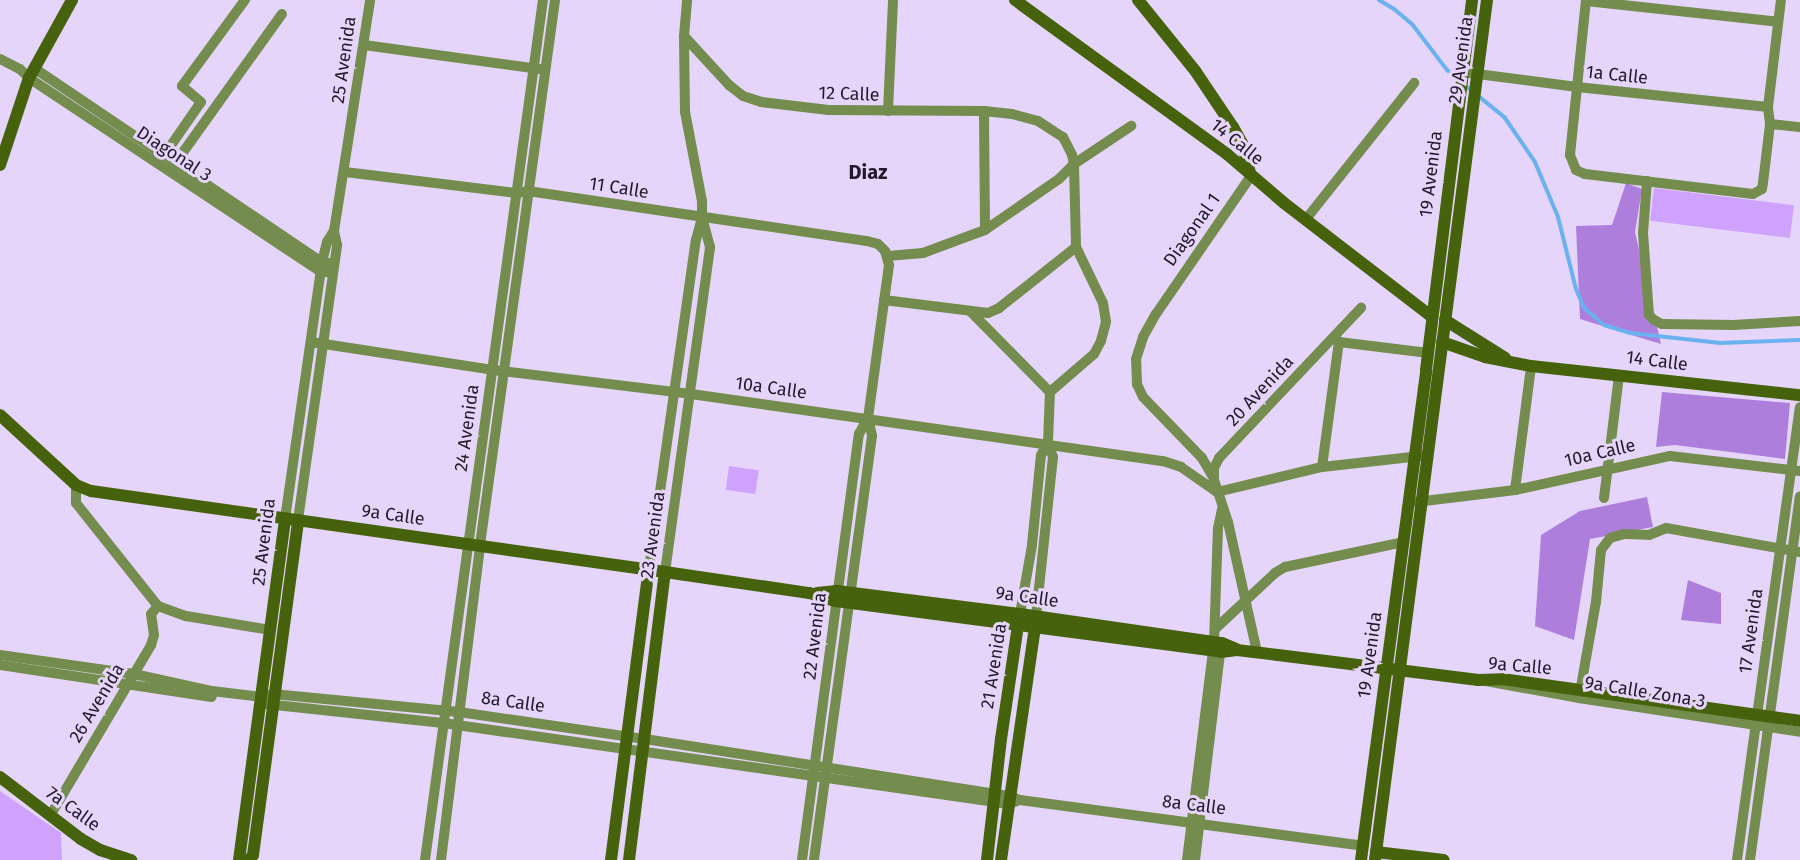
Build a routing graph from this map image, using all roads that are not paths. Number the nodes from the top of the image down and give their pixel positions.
1 (72, 0) edge
2 (244, 0) edge
3 (370, 0) edge
4 (543, 0) edge
5 (555, 0) edge
6 (687, 0) edge
7 (893, 0) edge
8 (1015, 0) edge
9 (1138, 0) edge
10 (1148, 0) edge
11 (1472, 0) edge
12 (1487, 0) edge
13 (1586, 0) edge
14 (1781, 0) edge
15 (282, 14) dead end
16 (1778, 22) junction
17 (1162, 29) junction
18 (684, 36) junction
19 (364, 45) junction
20 (0, 59) edge
21 (539, 70) junction
22 (32, 73) junction
23 (1462, 74) junction
24 (1477, 78) junction
25 (1414, 82) dead end
26 (1578, 87) junction
27 (1768, 107) junction
28 (888, 111) junction
29 (984, 111) junction
30 (1457, 111) joint
31 (1770, 124) junction
32 (1471, 125) joint
33 (1131, 126) dead end
34 (1800, 128) edge
35 (165, 154) junction
36 (176, 162) junction
37 (1074, 164) junction
38 (0, 165) edge
39 (345, 172) junction
40 (1251, 176) junction
41 (1647, 181) junction
42 (528, 191) junction
43 (517, 194) junction
44 (702, 217) junction
45 (1306, 219) junction
46 (985, 230) junction
47 (334, 231) junction
48 (1076, 247) junction
49 (887, 253) junction
50 (321, 267) junction
51 (333, 268) junction
52 (884, 300) junction
53 (1361, 308) dead end
54 (971, 312) junction
55 (1438, 319) junction
56 (1800, 321) edge
57 (1337, 340) junction
58 (310, 342) junction
59 (1442, 342) junction
60 (323, 344) junction
61 (1428, 353) junction
62 (1510, 362) junction
63 (1531, 366) junction
64 (499, 371) junction
65 (1619, 375) junction
66 (1050, 392) junction
67 (676, 393) junction
68 (692, 394) junction
69 (1800, 395) edge
70 (1800, 407) edge
71 (0, 415) edge
72 (868, 418) junction
73 (1048, 443) junction
74 (1414, 455) junction
75 (1428, 456) junction
76 (1322, 467) junction
77 (1606, 468) junction
78 (1796, 470) edge
79 (1214, 480) junction
80 (76, 485) junction
81 (1515, 490) junction
82 (1217, 492) junction
83 (1800, 496) edge
84 (1604, 498) dead end
85 (1409, 501) junction
86 (1422, 502) junction
87 (1222, 509) junction
88 (292, 520) junction
89 (1404, 542) junction
90 (474, 545) junction
91 (1779, 549) junction
92 (1796, 551) edge
93 (649, 569) junction
94 (665, 572) junction
95 (843, 597) junction
96 (1245, 603) junction
97 (158, 606) junction
98 (1019, 619) junction
99 (1035, 622) junction
100 (271, 630) junction
101 (1217, 644) junction
102 (1257, 652) junction
103 (0, 655) edge
104 (28, 664) junction
105 (0, 665) edge
106 (131, 679) junction
107 (1580, 694) junction
108 (267, 699) junction
109 (445, 711) junction
110 (459, 712) junction
111 (1756, 720) junction
112 (1770, 722) junction
113 (1800, 722) edge
114 (443, 723) junction
115 (457, 725) junction
116 (1800, 732) edge
117 (627, 736) junction
118 (645, 739) junction
119 (625, 749) junction
120 (644, 752) junction
121 (814, 771) junction
122 (826, 773) junction
123 (0, 777) edge
124 (1006, 799) junction
125 (50, 816) junction
126 (1195, 823) junction
127 (1363, 846) junction
128 (1375, 856) edge
129 (132, 860) edge
130 (239, 860) edge
131 (249, 860) edge
132 (425, 860) edge
133 (441, 860) edge
134 (611, 860) edge
135 (629, 860) edge
136 (802, 860) edge
137 (814, 860) edge
138 (987, 860) edge
139 (1001, 860) edge
140 (1187, 860) edge
141 (1195, 860) edge
142 (1361, 860) edge
143 (1444, 860) edge
144 (1737, 860) edge
145 (1750, 860) edge

1 - 22 street
2 - 35 street
3 - 19 street, 25 Avenida
4 - 21 street, 24 Avenida
5 - 21 street, 24 Avenida
6 - 18 street, 23 Avenida
7 - 28 street
8 - 40 street, 14 Calle
9 - 17 street
10 - 17 street
11 - 23 street, 29 Avenida
12 - 24 street, 29 Avenida
13 - 16 street
13 - 26 street
14 - 16 street
15 - 36 street
16 - 27 street
17 - 40 street
18 - 28 street, 12 Calle
18 - 44 street, 23 Avenida
19 - 21 street
19 - 39 street, 25 Avenida
20 - 22 street, Diagonal 3
21 - 42 street, 24 Avenida
21 - 43 street, 24 Avenida
22 - 35 street, Diagonal 3
22 - 38 street
22 - 50 street, Diagonal 3
23 - 24 street, 1a Calle
23 - 30 street, 29 Avenida
24 - 26 street, 1a Calle
24 - 32 street, 29 Avenida
25 - 45 street
26 - 27 street, 1a Calle
26 - 41 street
27 - 31 street
28 - 29 street, 12 Calle
29 - 37 street, 12 Calle
29 - 46 street
30 - 55 street, 19 Avenida
31 - 34 street
31 - 41 street
32 - 55 street, 19 Avenida
33 - 37 street, 11 Calle
35 - 36 street, Diagonal 3
36 - 50 street, Diagonal 3
37 - 46 street, 11 Calle
37 - 48 street
39 - 43 street, 11 Calle
39 - 47 street, 25 Avenida
40 - 45 street, 14 Calle
40 - 79 street, Diagonal 1
41 - 56 street
42 - 43 street, 11 Calle
42 - 44 street, 11 Calle
42 - 64 street, 24 Avenida
43 - 64 street, 24 Avenida
44 - 49 street, 11 Calle
44 - 67 street, 23 Avenida
44 - 68 street, 23 Avenida
45 - 55 street, 14 Calle
46 - 49 street, 11 Calle
47 - 50 street, 25 Avenida
47 - 51 street, 25 Avenida
48 - 54 street
48 - 66 street
49 - 52 street, 22 Avenida
50 - 51 street, Diagonal 3
50 - 58 street, 25 Avenida
51 - 60 street, 25 Avenida
52 - 54 street
52 - 72 street, 22 Avenida
53 - 57 street, 20 Avenida
54 - 66 street
55 - 59 street, 19 Avenida
55 - 61 street, 19 Avenida
55 - 62 street, 14 Calle
57 - 61 street
57 - 76 street
57 - 79 street, 20 Avenida
58 - 60 street, 10a Calle
58 - 88 street, 25 Avenida
59 - 62 street, 14 Calle
59 - 75 street, 19 Avenida
60 - 64 street, 10a Calle
60 - 88 street, 25 Avenida
61 - 74 street, 19 Avenida
62 - 63 street, 14 Calle
63 - 65 street, 14 Calle
63 - 81 street
64 - 67 street, 10a Calle
64 - 90 street, 24 Avenida
65 - 69 street, 14 Calle
65 - 77 street
66 - 73 street, 21 Avenida
67 - 68 street, 10a Calle
67 - 93 street, 23 Avenida
68 - 72 street, 10a Calle
68 - 94 street, 23 Avenida
70 - 78 street, 17 Avenida
71 - 80 street, 9a Calle
72 - 73 street, 10a Calle
72 - 95 street, 22 Avenida
73 - 82 street, 10a Calle
73 - 98 street, 21 Avenida
73 - 99 street, 21 Avenida
74 - 75 street
74 - 76 street
74 - 85 street, 19 Avenida
75 - 86 street, 19 Avenida
76 - 82 street
77 - 78 street, 10a Calle
77 - 81 street, 10a Calle
77 - 84 street
78 - 91 street, 17 Avenida
79 - 82 street
80 - 88 street, 9a Calle
80 - 97 street
81 - 86 street, 10a Calle
82 - 87 street
83 - 92 street, 17 Avenida
85 - 86 street, 10a Calle
85 - 89 street, 19 Avenida
86 - 128 street, 19 Avenida
87 - 96 street
87 - 101 street
88 - 90 street, 9a Calle
88 - 100 street, 25 Avenida
88 - 108 street, 25 Avenida
89 - 96 street
89 - 127 street, 19 Avenida
90 - 93 street, 9a Calle
90 - 109 street, 24 Avenida
90 - 110 street, 24 Avenida
91 - 92 street
91 - 107 street
91 - 111 street, 17 Avenida
92 - 112 street, 17 Avenida
93 - 94 street, 9a Calle
93 - 117 street, 23 Avenida
94 - 95 street, 9a Calle
94 - 118 street, 23 Avenida
95 - 98 street, 9a Calle
95 - 121 street, 22 Avenida
95 - 122 street, 22 Avenida
96 - 101 street
96 - 102 street
97 - 100 street
97 - 106 street, 26 Avenida
98 - 99 street, 9a Calle
98 - 124 street, 21 Avenida
99 - 101 street, 9a Calle
99 - 124 street, 21 Avenida
100 - 108 street, 25 Avenida
101 - 102 street, 9a Calle
101 - 126 street
102 - 107 street, 9a Calle, bridge
103 - 104 street, 8a Calle
104 - 105 street, 8a Calle
104 - 106 street, 8a Calle
106 - 108 street, 8a Calle
106 - 125 street, 26 Avenida
107 - 111 street, 9a Calle
108 - 109 street, 8a Calle
108 - 114 street, 8a Calle
108 - 130 street, 25 Avenida
108 - 131 street, 25 Avenida
109 - 110 street, 8a Calle
109 - 114 street, 24 Avenida
110 - 115 street, 24 Avenida
110 - 117 street, 8a Calle
111 - 112 street, 9a Calle
111 - 144 street, 17 Avenida
112 - 113 street, 9a Calle
112 - 116 street
112 - 145 street, 17 Avenida
114 - 115 street, 8a Calle
114 - 132 street, 24 Avenida
115 - 119 street, 8a Calle
115 - 133 street, 24 Avenida
117 - 118 street, 8a Calle
117 - 119 street, 23 Avenida
118 - 120 street, 23 Avenida
118 - 121 street, 8a Calle
119 - 120 street, 8a Calle
119 - 134 street, 23 Avenida
120 - 121 street, 8a Calle
120 - 135 street, 23 Avenida
121 - 122 street, 8a Calle
121 - 136 street, 22 Avenida
122 - 124 street, 8a Calle
122 - 137 street, 22 Avenida
123 - 125 street, 7a Calle
124 - 126 street, 8a Calle
124 - 138 street, 21 Avenida
124 - 139 street, 21 Avenida
125 - 129 street, 7a Calle
126 - 127 street, 8a Calle
126 - 140 street
126 - 141 street
127 - 142 street, 19 Avenida
128 - 143 street

